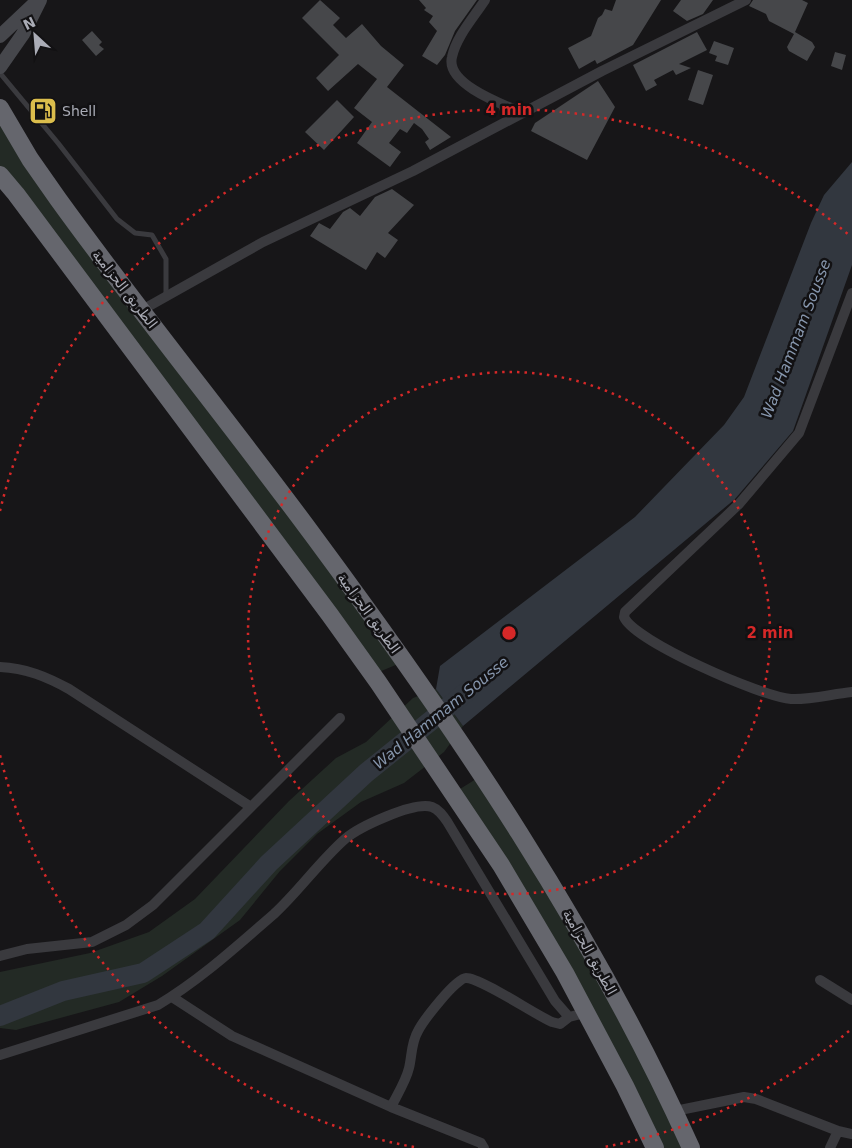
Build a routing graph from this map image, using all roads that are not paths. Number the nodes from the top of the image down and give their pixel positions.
1 (39, 0) edge
2 (485, 0) edge
3 (746, 0) edge
4 (0, 36) edge
5 (0, 67) edge
6 (0, 73) edge
7 (0, 108) edge
8 (523, 113) junction
9 (0, 175) edge
10 (852, 293) edge
11 (166, 297) junction
12 (142, 310) junction
13 (0, 667) edge
14 (852, 692) edge
15 (340, 718) dead end
16 (252, 807) junction
17 (0, 956) edge
18 (820, 980) dead end
19 (172, 997) junction
20 (852, 1000) edge
21 (577, 1015) junction
22 (0, 1054) edge
23 (391, 1107) junction
24 (674, 1111) junction
25 (838, 1131) junction
26 (852, 1134) edge
27 (484, 1148) edge
28 (655, 1148) edge
29 (691, 1148) edge
30 (830, 1148) edge

1 - 4 main road
1 - 5 main road
2 - 8 street
3 - 8 street
6 - 11 lane
7 - 12 highway, الطريق الحزامية
8 - 11 street
9 - 21 highway
10 - 14 street
11 - 12 street
12 - 24 highway, الطريق الحزامية
13 - 16 street
15 - 16 street
16 - 17 street
18 - 20 street
19 - 21 street
19 - 22 street
19 - 23 street
21 - 23 street
21 - 28 highway
23 - 27 street
24 - 25 street
24 - 29 highway, الطريق الحزامية
25 - 26 street
25 - 30 street

